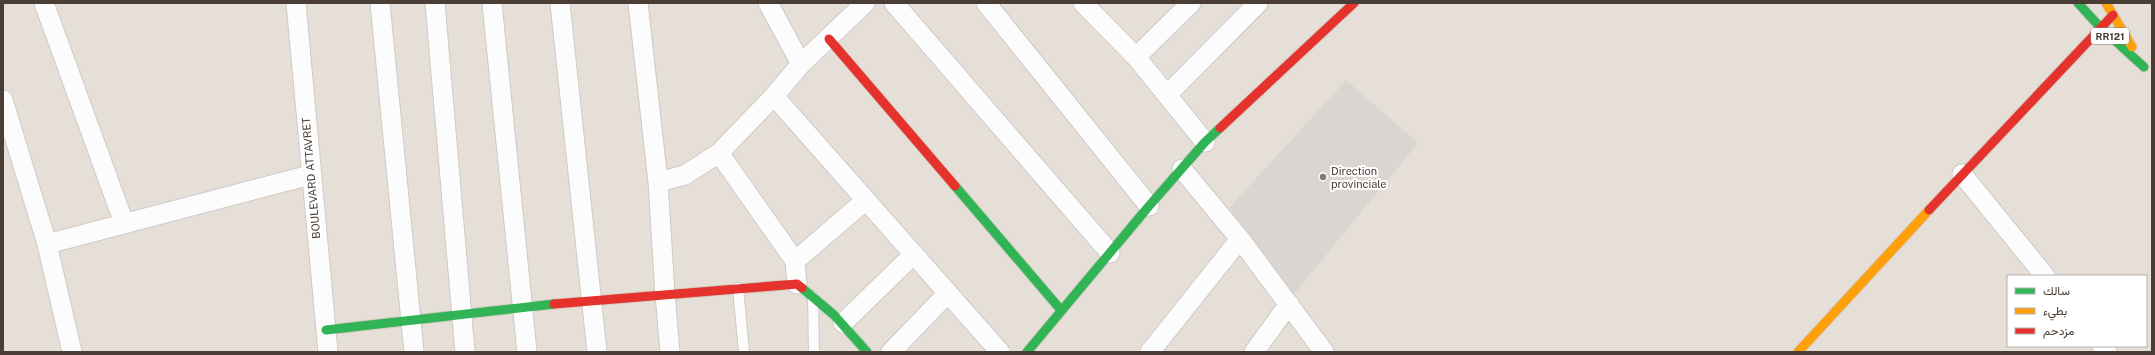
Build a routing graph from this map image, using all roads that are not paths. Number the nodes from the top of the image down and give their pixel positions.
1 (44, 3) edge
2 (296, 3) edge
3 (380, 3) edge
4 (436, 3) edge
5 (492, 3) edge
6 (560, 3) edge
7 (638, 3) edge
8 (768, 3) edge
9 (865, 3) edge
10 (894, 3) edge
11 (986, 3) edge
12 (1083, 3) edge
13 (1191, 3) edge
14 (1258, 3) edge
15 (2078, 3) edge
16 (2106, 3) edge
17 (1349, 5) edge
18 (847, 10) edge
19 (2113, 15) junction
20 (2100, 27) junction
21 (829, 39) junction
22 (1136, 57) junction
23 (801, 64) junction
24 (2144, 67) junction
25 (2152, 77) edge
26 (1168, 94) junction
27 (774, 96) junction
28 (3, 100) edge
29 (1206, 142) junction
30 (719, 152) junction
31 (1182, 169) junction
32 (1962, 174) junction
33 (310, 175) junction
34 (658, 182) junction
35 (866, 200) junction
36 (1149, 206) junction
37 (124, 224) junction
38 (1240, 239) junction
39 (47, 244) junction
40 (1110, 253) junction
41 (914, 254) junction
42 (795, 261) junction
43 (2044, 275) edge
44 (797, 284) junction
45 (738, 288) junction
46 (948, 293) junction
47 (664, 294) junction
48 (813, 295) junction
49 (591, 301) junction
50 (1289, 304) junction
51 (522, 307) junction
52 (1061, 310) junction
53 (462, 313) junction
54 (412, 319) junction
55 (843, 323) junction
56 (326, 330) junction
57 (72, 352) edge
58 (328, 352) edge
59 (414, 352) edge
60 (465, 352) edge
61 (527, 352) edge
62 (597, 352) edge
63 (670, 352) edge
64 (744, 352) edge
65 (814, 352) edge
66 (867, 352) edge
67 (891, 352) edge
68 (1000, 352) edge
69 (1027, 352) edge
70 (1150, 352) edge
71 (1254, 352) edge
72 (1324, 352) edge
73 (1798, 352) edge

1 - 37 street
2 - 33 street, BOULEVARD ATTAVRET
3 - 54 street
4 - 53 street
5 - 51 street
6 - 49 street
7 - 34 street
8 - 23 street
9 - 18 street
10 - 40 street
11 - 36 street
12 - 22 street
13 - 22 street
14 - 26 street
15 - 20 street, RR121
16 - 19 street, RR121
17 - 29 street
18 - 21 street
19 - 20 street
19 - 24 street, RR121
20 - 24 street, RR121
20 - 32 street
21 - 23 street
21 - 52 street
22 - 26 street
23 - 27 street
24 - 25 street, RR121
26 - 29 street
27 - 30 street
27 - 35 street
28 - 39 street
29 - 31 street
30 - 34 street
30 - 42 street
31 - 36 street
31 - 38 street
32 - 43 street
32 - 73 street
33 - 37 street
33 - 56 street, BOULEVARD ATTAVRET
34 - 47 street
35 - 41 street
35 - 42 street
36 - 40 street
37 - 39 street
38 - 50 street
38 - 70 street
39 - 57 street
40 - 52 street
41 - 46 street
41 - 55 street
42 - 44 street
44 - 45 street
44 - 48 street
45 - 47 street
45 - 64 lane
46 - 67 street
46 - 68 street
47 - 49 street
47 - 63 street
48 - 55 street
48 - 65 lane
49 - 51 street
49 - 62 street
50 - 71 street
50 - 72 street
51 - 53 street
51 - 61 street
52 - 69 street
53 - 54 street
53 - 60 street
54 - 56 street
54 - 59 street
55 - 66 street
56 - 58 street, BOULEVARD ATTAVRET

